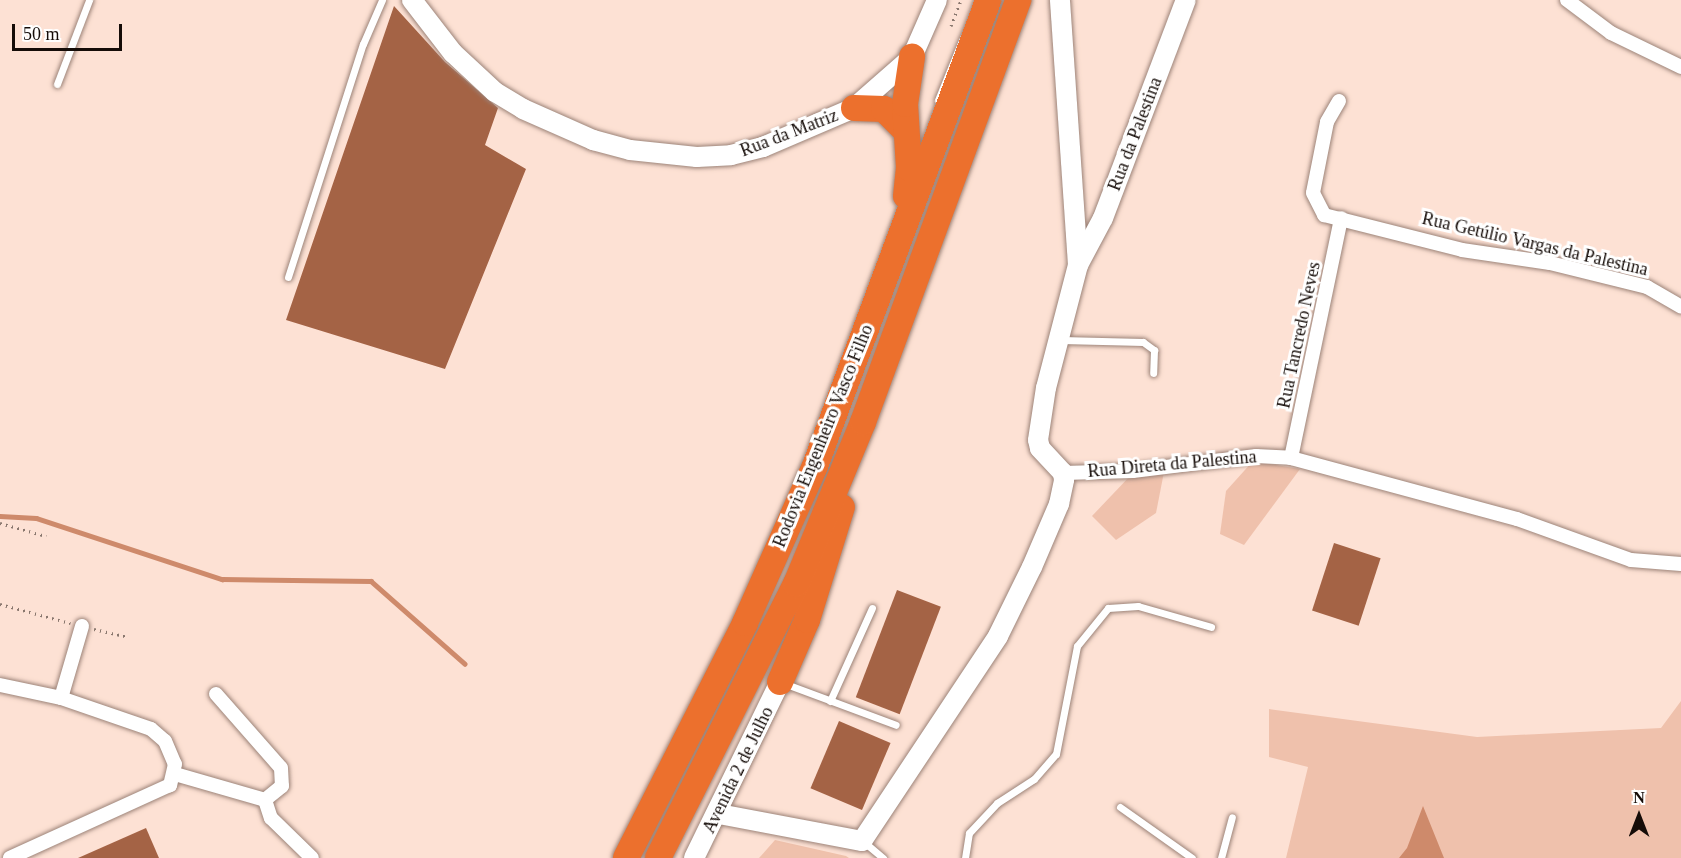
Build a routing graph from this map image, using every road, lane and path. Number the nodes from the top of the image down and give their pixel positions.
1 (88, 0) edge
2 (382, 0) edge
3 (412, 0) edge
4 (937, 0) edge
5 (961, 0) edge
6 (1018, 0) edge
7 (1060, 0) edge
8 (1186, 0) edge
9 (1567, 0) edge
10 (985, 6) edge
11 (951, 26) dead end
12 (912, 57) junction
13 (1681, 67) edge
14 (57, 84) dead end
15 (1339, 101) dead end
16 (854, 108) junction
17 (905, 130) junction
18 (1341, 219) junction
19 (1078, 265) junction
20 (288, 277) dead end
21 (1681, 307) edge
22 (864, 338) junction
23 (1059, 340) junction
24 (1153, 373) dead end
25 (863, 422) junction
26 (1291, 458) junction
27 (1063, 473) junction
28 (0, 523) edge
29 (46, 536) dead end
30 (1681, 564) edge
31 (0, 603) edge
32 (872, 608) dead end
33 (82, 626) junction
34 (1211, 627) dead end
35 (128, 637) dead end
36 (780, 682) junction
37 (0, 685) edge
38 (216, 694) dead end
39 (61, 698) junction
40 (830, 700) junction
41 (896, 725) dead end
42 (175, 774) junction
43 (265, 800) junction
44 (1120, 807) dead end
45 (719, 814) junction
46 (1232, 817) dead end
47 (862, 841) junction
48 (10, 858) edge
49 (312, 858) edge
50 (626, 858) edge
51 (658, 858) edge
52 (694, 858) edge
53 (883, 858) edge
54 (966, 858) edge
55 (1192, 858) edge
56 (1221, 858) edge

1 - 14 lane
2 - 20 lane
3 - 16 main road, Rua da Matriz
4 - 12 main road
5 - 11 path
6 - 25 highway, Rodovia Engenheiro Vasco Filho
7 - 19 main road, Rua Direta da Palestina
8 - 19 main road, Rua da Palestina
9 - 13 street
10 - 22 highway, Rodovia Engenheiro Vasco Filho
12 - 16 main road, Rua da Matriz
12 - 17 highway
15 - 18 street, Rua Getúlio Vargas da Palestina
16 - 17 highway
17 - 22 highway
18 - 21 street, Rua Getúlio Vargas da Palestina
18 - 26 street, Rua Tancredo Neves
19 - 23 main road, Rua Direta da Palestina
22 - 50 highway, Rodovia Engenheiro Vasco Filho
23 - 24 lane
23 - 27 main road, Rua Direta da Palestina
25 - 36 highway
25 - 51 highway, Rodovia Engenheiro Vasco Filho
26 - 27 street, Rua Direta da Palestina
26 - 30 street, Rua Direta da Palestina
27 - 47 main road
28 - 29 path
31 - 33 path
32 - 40 lane
33 - 35 path
33 - 39 street
34 - 54 lane
36 - 40 lane
36 - 45 main road, Avenida 2 de Julho
37 - 39 street
38 - 43 street
39 - 42 street
40 - 41 lane
42 - 43 street
42 - 48 street
43 - 49 street
44 - 55 lane
45 - 47 main road
45 - 52 main road, Avenida 2 de Julho
46 - 56 lane
47 - 53 lane

